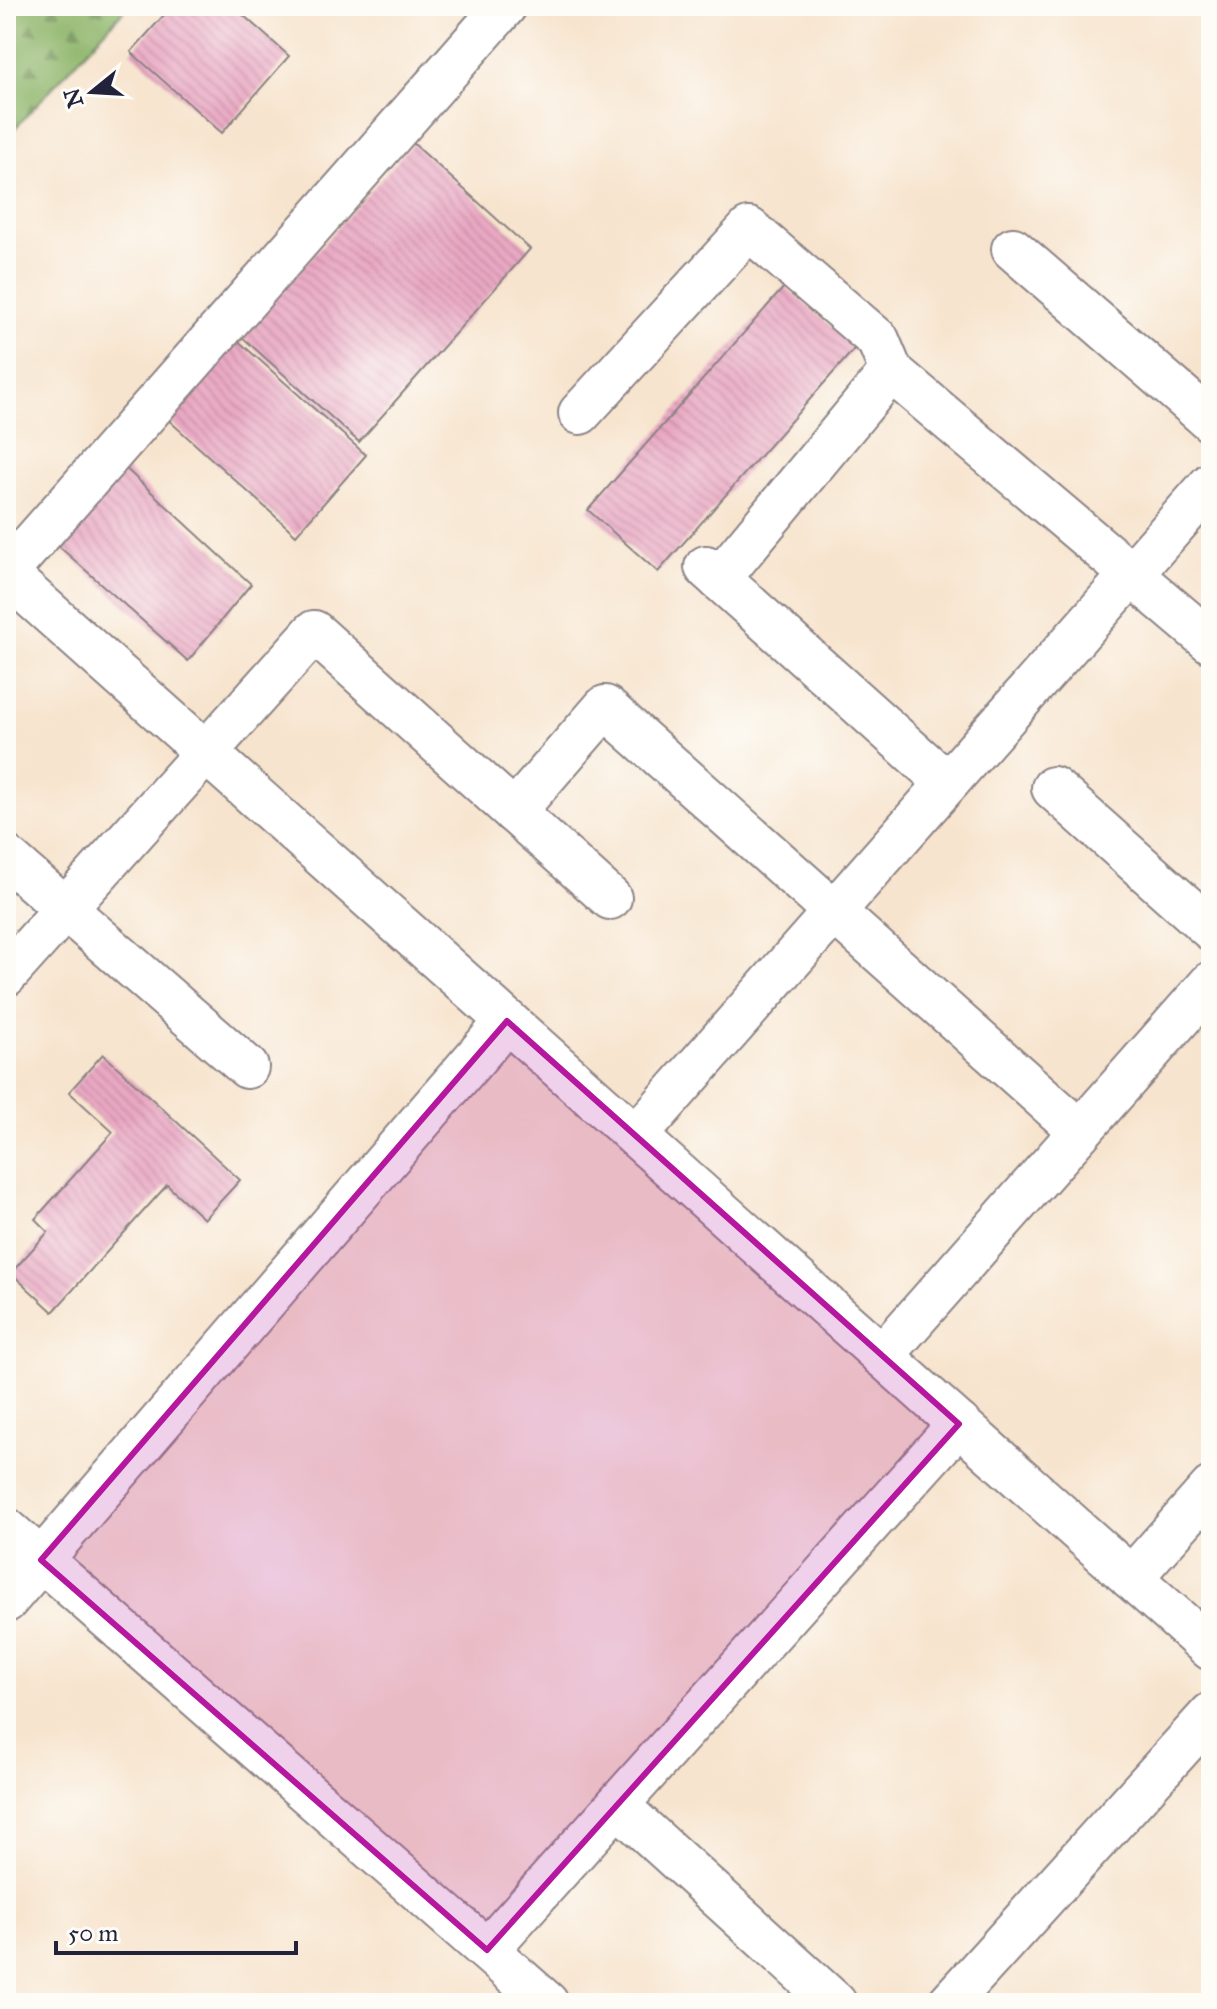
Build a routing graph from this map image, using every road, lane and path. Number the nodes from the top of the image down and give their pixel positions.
1 (505, 6) edge
2 (1013, 249) dead end
3 (891, 371) junction
4 (580, 413) dead end
5 (1211, 421) edge
6 (1211, 484) edge
7 (1133, 572) junction
8 (6, 574) edge
9 (1211, 642) edge
10 (207, 753) junction
11 (947, 783) junction
12 (1053, 788) dead end
13 (514, 812) junction
14 (6, 857) edge
15 (610, 898) dead end
16 (66, 909) junction
17 (834, 911) junction
18 (1211, 929) edge
19 (6, 975) edge
20 (1211, 983) edge
21 (507, 1021) junction
22 (247, 1067) dead end
23 (1080, 1131) junction
24 (636, 1136) junction
25 (882, 1356) junction
26 (959, 1424) junction
27 (1211, 1488) edge
28 (6, 1529) edge
29 (41, 1560) junction
30 (1131, 1578) junction
31 (6, 1601) edge
32 (1211, 1649) edge
33 (1211, 1714) edge
34 (617, 1805) junction
35 (487, 1950) junction
36 (547, 2003) edge
37 (835, 2003) edge
38 (949, 2003) edge

1 - 8 street
2 - 5 street
3 - 4 street
3 - 7 street
3 - 11 street
6 - 7 street
7 - 9 street
7 - 11 street
8 - 10 street
10 - 13 street
10 - 16 street
10 - 21 street
11 - 17 street
12 - 18 street
13 - 15 street
13 - 17 street
14 - 16 street
16 - 19 street
16 - 22 street
17 - 23 street
17 - 24 street
20 - 23 street
21 - 24 street
21 - 29 street
23 - 25 street
24 - 25 street
25 - 26 street
26 - 30 street
26 - 34 street
27 - 30 street
28 - 29 street
29 - 31 street
29 - 35 street
30 - 32 street
33 - 38 street
34 - 35 street
34 - 37 street
35 - 36 street

